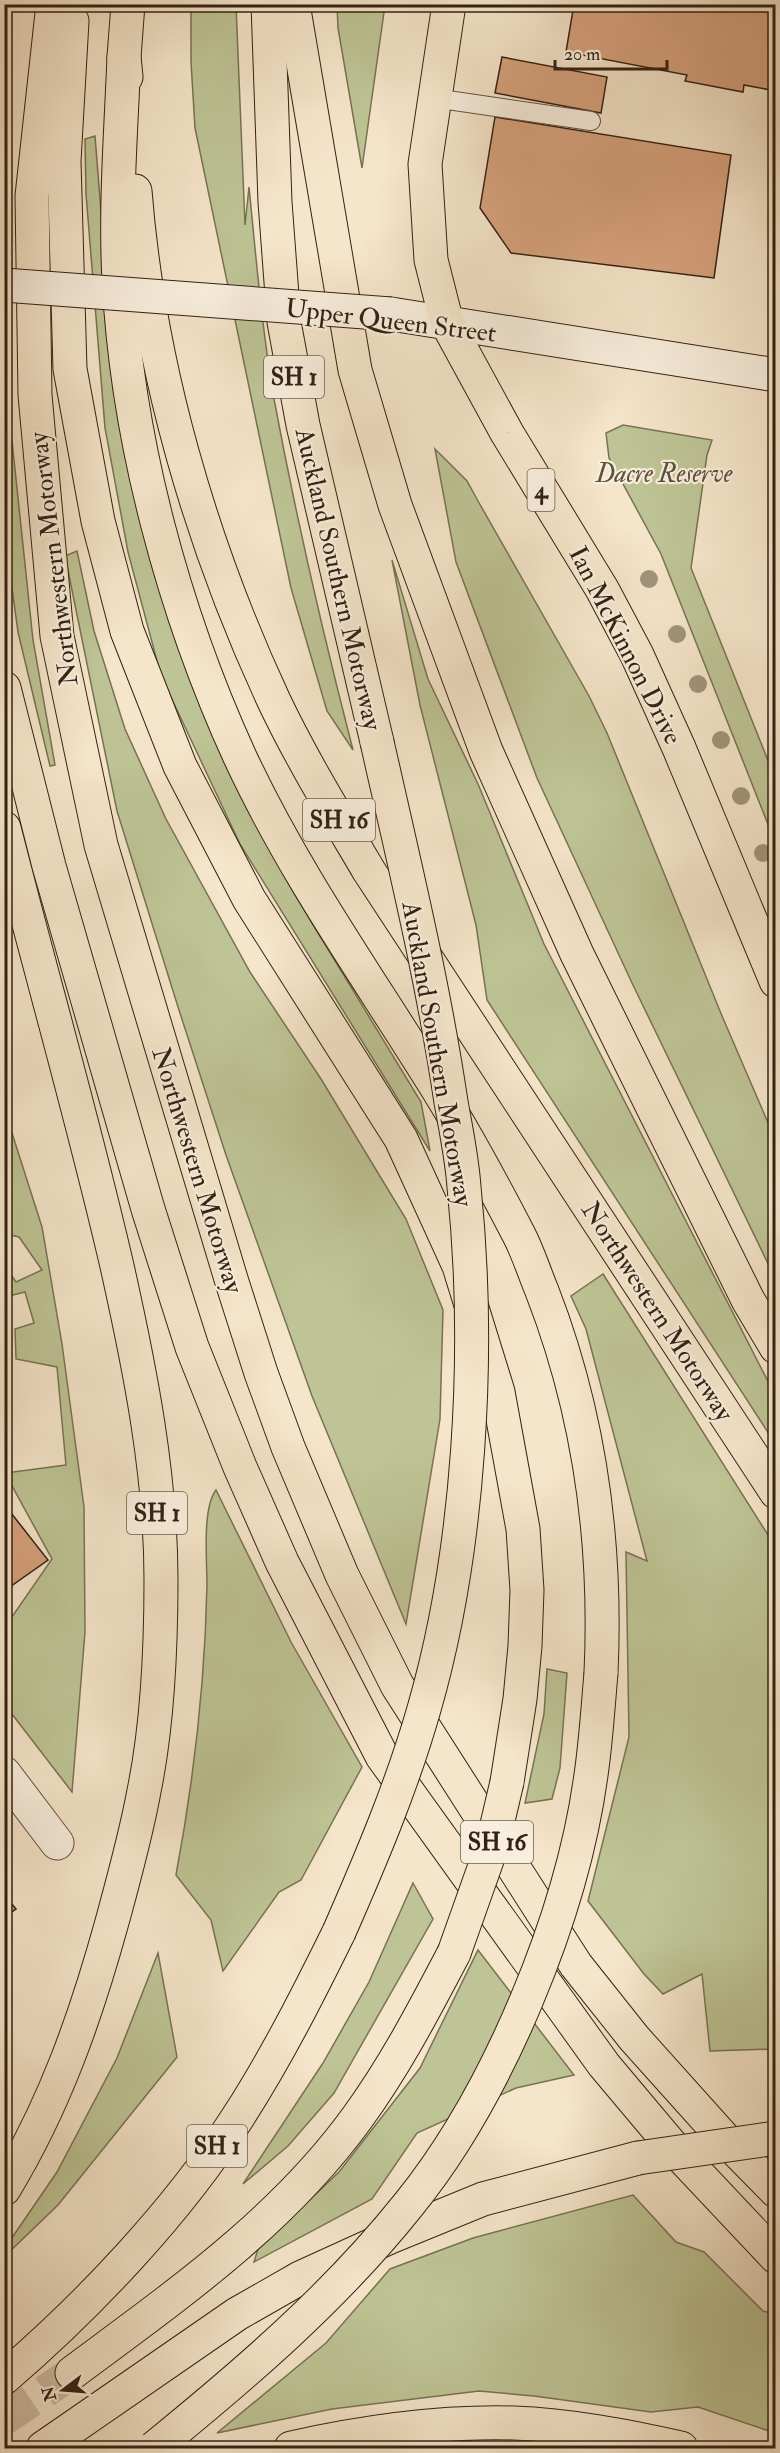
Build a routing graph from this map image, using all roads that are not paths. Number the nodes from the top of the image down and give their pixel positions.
1 (53, 4) edge
2 (73, 4) edge
3 (128, 4) edge
4 (268, 4) edge
5 (293, 4) edge
6 (449, 4) edge
7 (124, 57) junction
8 (434, 98) junction
9 (591, 122) dead end
10 (4, 285) edge
11 (447, 323) junction
12 (776, 375) edge
13 (4, 688) edge
14 (4, 828) edge
15 (776, 981) edge
16 (776, 1347) edge
17 (776, 1492) edge
18 (4, 1773) edge
19 (57, 1843) dead end
20 (776, 2138) edge
21 (4, 2189) edge
22 (776, 2191) edge
23 (776, 2257) edge
24 (57, 2333) junction
25 (72, 2373) tunnel mouth
26 (4, 2378) edge
27 (4, 2392) edge
28 (43, 2448) edge
29 (154, 2448) edge
30 (291, 2448) edge
31 (681, 2448) edge

1 - 22 main road, Northwestern Motorway / SH 16
2 - 25 main road, bridge
3 - 7 main road, Northwestern Motorway / SH 16
4 - 24 main road, Auckland Southern Motorway / SH 1, bridge
5 - 16 main road
6 - 8 main road
7 - 17 main road, Northwestern Motorway / SH 16
7 - 29 main road, bridge
8 - 9 lane
8 - 11 main road, 4
10 - 11 main road, Upper Queen Street, bridge
11 - 12 main road, Upper Queen Street
11 - 15 main road, Ian McKinnon Drive / 4
13 - 23 main road
14 - 21 main road, SH 1
18 - 19 main road
20 - 28 main road, bridge
24 - 26 main road, Auckland Southern Motorway / SH 1
24 - 27 main road
30 - 31 main road

